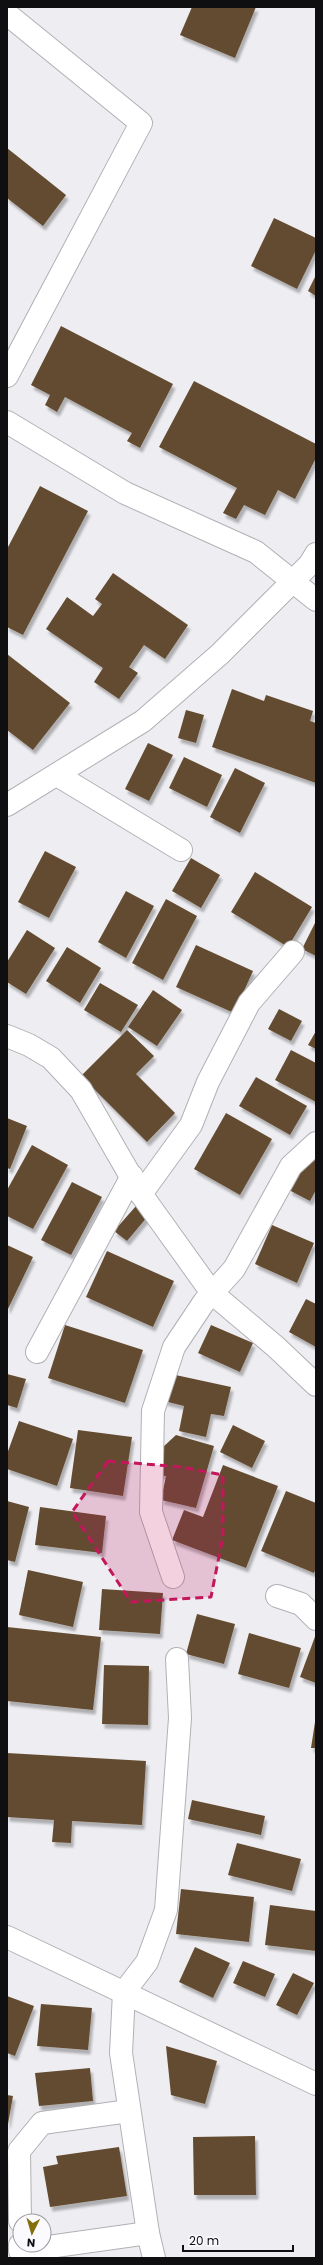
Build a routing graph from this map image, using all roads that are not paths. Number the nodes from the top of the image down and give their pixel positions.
1 (7, 14) edge
2 (7, 376) edge
3 (7, 422) edge
4 (316, 554) edge
5 (294, 581) junction
6 (316, 600) edge
7 (57, 775) junction
8 (7, 805) edge
9 (181, 850) dead end
10 (293, 952) dead end
11 (7, 1036) edge
12 (316, 1143) edge
13 (136, 1185) junction
14 (212, 1294) junction
15 (37, 1352) dead end
16 (316, 1385) edge
17 (173, 1577) dead end
18 (277, 1596) dead end
19 (316, 1620) edge
20 (177, 1659) dead end
21 (7, 1937) edge
22 (124, 1992) junction
23 (316, 2084) edge
24 (129, 2111) junction
25 (20, 2213) edge
26 (148, 2233) junction
27 (52, 2246) edge
28 (154, 2258) edge

1 - 2 street
3 - 5 street
4 - 5 street
5 - 6 street
5 - 7 street
7 - 8 street
7 - 9 street
10 - 13 street
11 - 13 street
12 - 14 street
13 - 14 street
13 - 15 street
14 - 16 street
14 - 17 street
18 - 19 street
20 - 22 street
21 - 22 street
22 - 23 street
22 - 24 street
24 - 25 street
24 - 26 street
26 - 27 street
26 - 28 street

